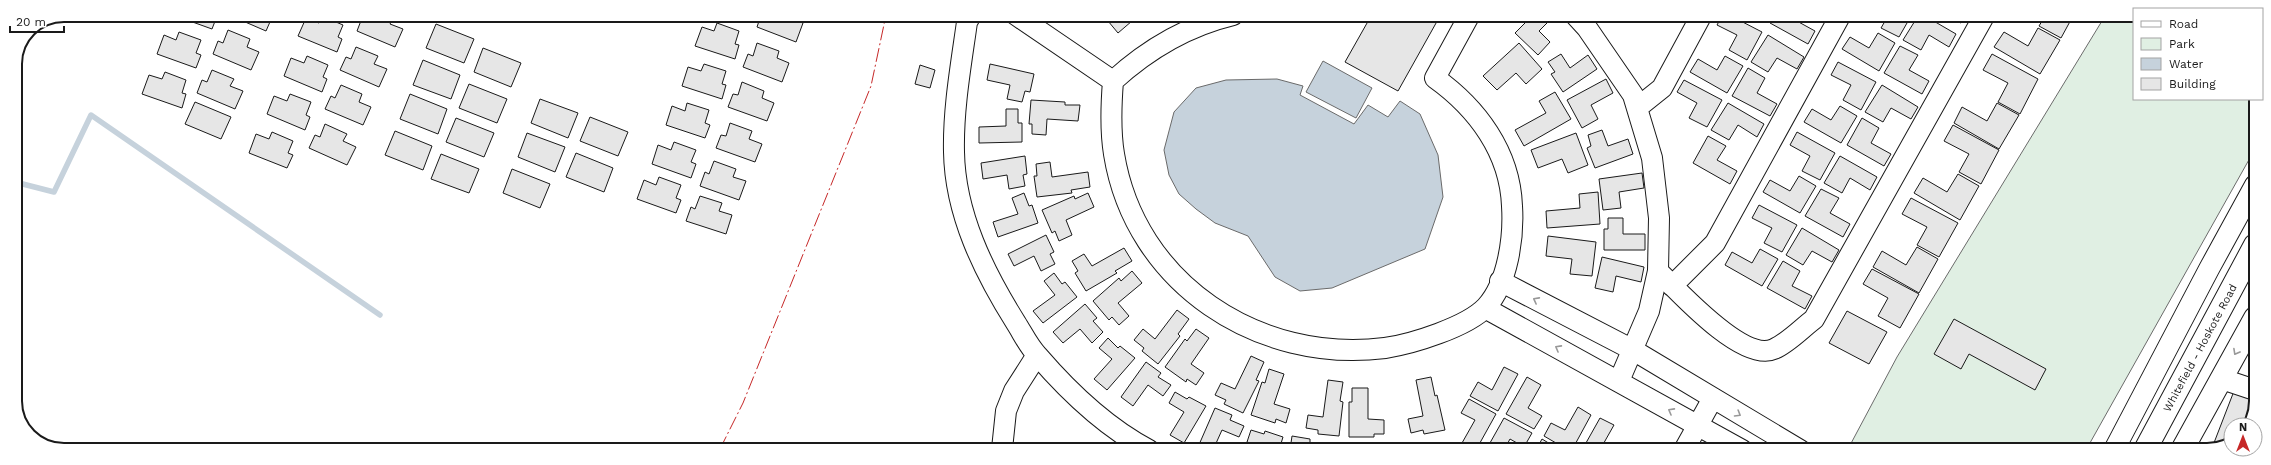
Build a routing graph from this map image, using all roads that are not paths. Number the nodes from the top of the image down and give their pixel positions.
1 (967, 22) edge
2 (1026, 22) edge
3 (1212, 22) edge
4 (1466, 22) edge
5 (1582, 22) edge
6 (1698, 22) edge
7 (1837, 22) edge
8 (1981, 22) edge
9 (1113, 81) junction
10 (1637, 108) junction
11 (2249, 196) edge
12 (2249, 256) edge
13 (1658, 271) junction
14 (1500, 281) junction
15 (1672, 286) junction
16 (1485, 308) junction
17 (2249, 329) edge
18 (1633, 350) junction
19 (1037, 356) junction
20 (2222, 379) junction
21 (1619, 381) junction
22 (2249, 388) edge
23 (1712, 398) junction
24 (1698, 425) junction
25 (1003, 443) edge
26 (1136, 443) edge
27 (1688, 443) edge
28 (1730, 443) edge
29 (1788, 443) edge
30 (2118, 443) edge
31 (2149, 443) edge
32 (2186, 443) edge

1 - 19 street
2 - 9 street
3 - 9 street
4 - 14 street
5 - 10 street
6 - 10 street
7 - 15 street
8 - 15 street
9 - 16 street
10 - 13 street
11 - 30 street
12 - 31 main road, Whitefield - Hoskote Road
13 - 15 street
13 - 18 street
14 - 16 street
18 -> 14 street
21 -> 16 street
17 -> 20 main road
18 - 21 street
18 - 23 street
19 - 25 street
19 - 26 street
20 - 22 street
20 - 32 main road
24 -> 21 street
23 - 24 street
23 -> 29 street
24 - 27 street
24 - 28 street

